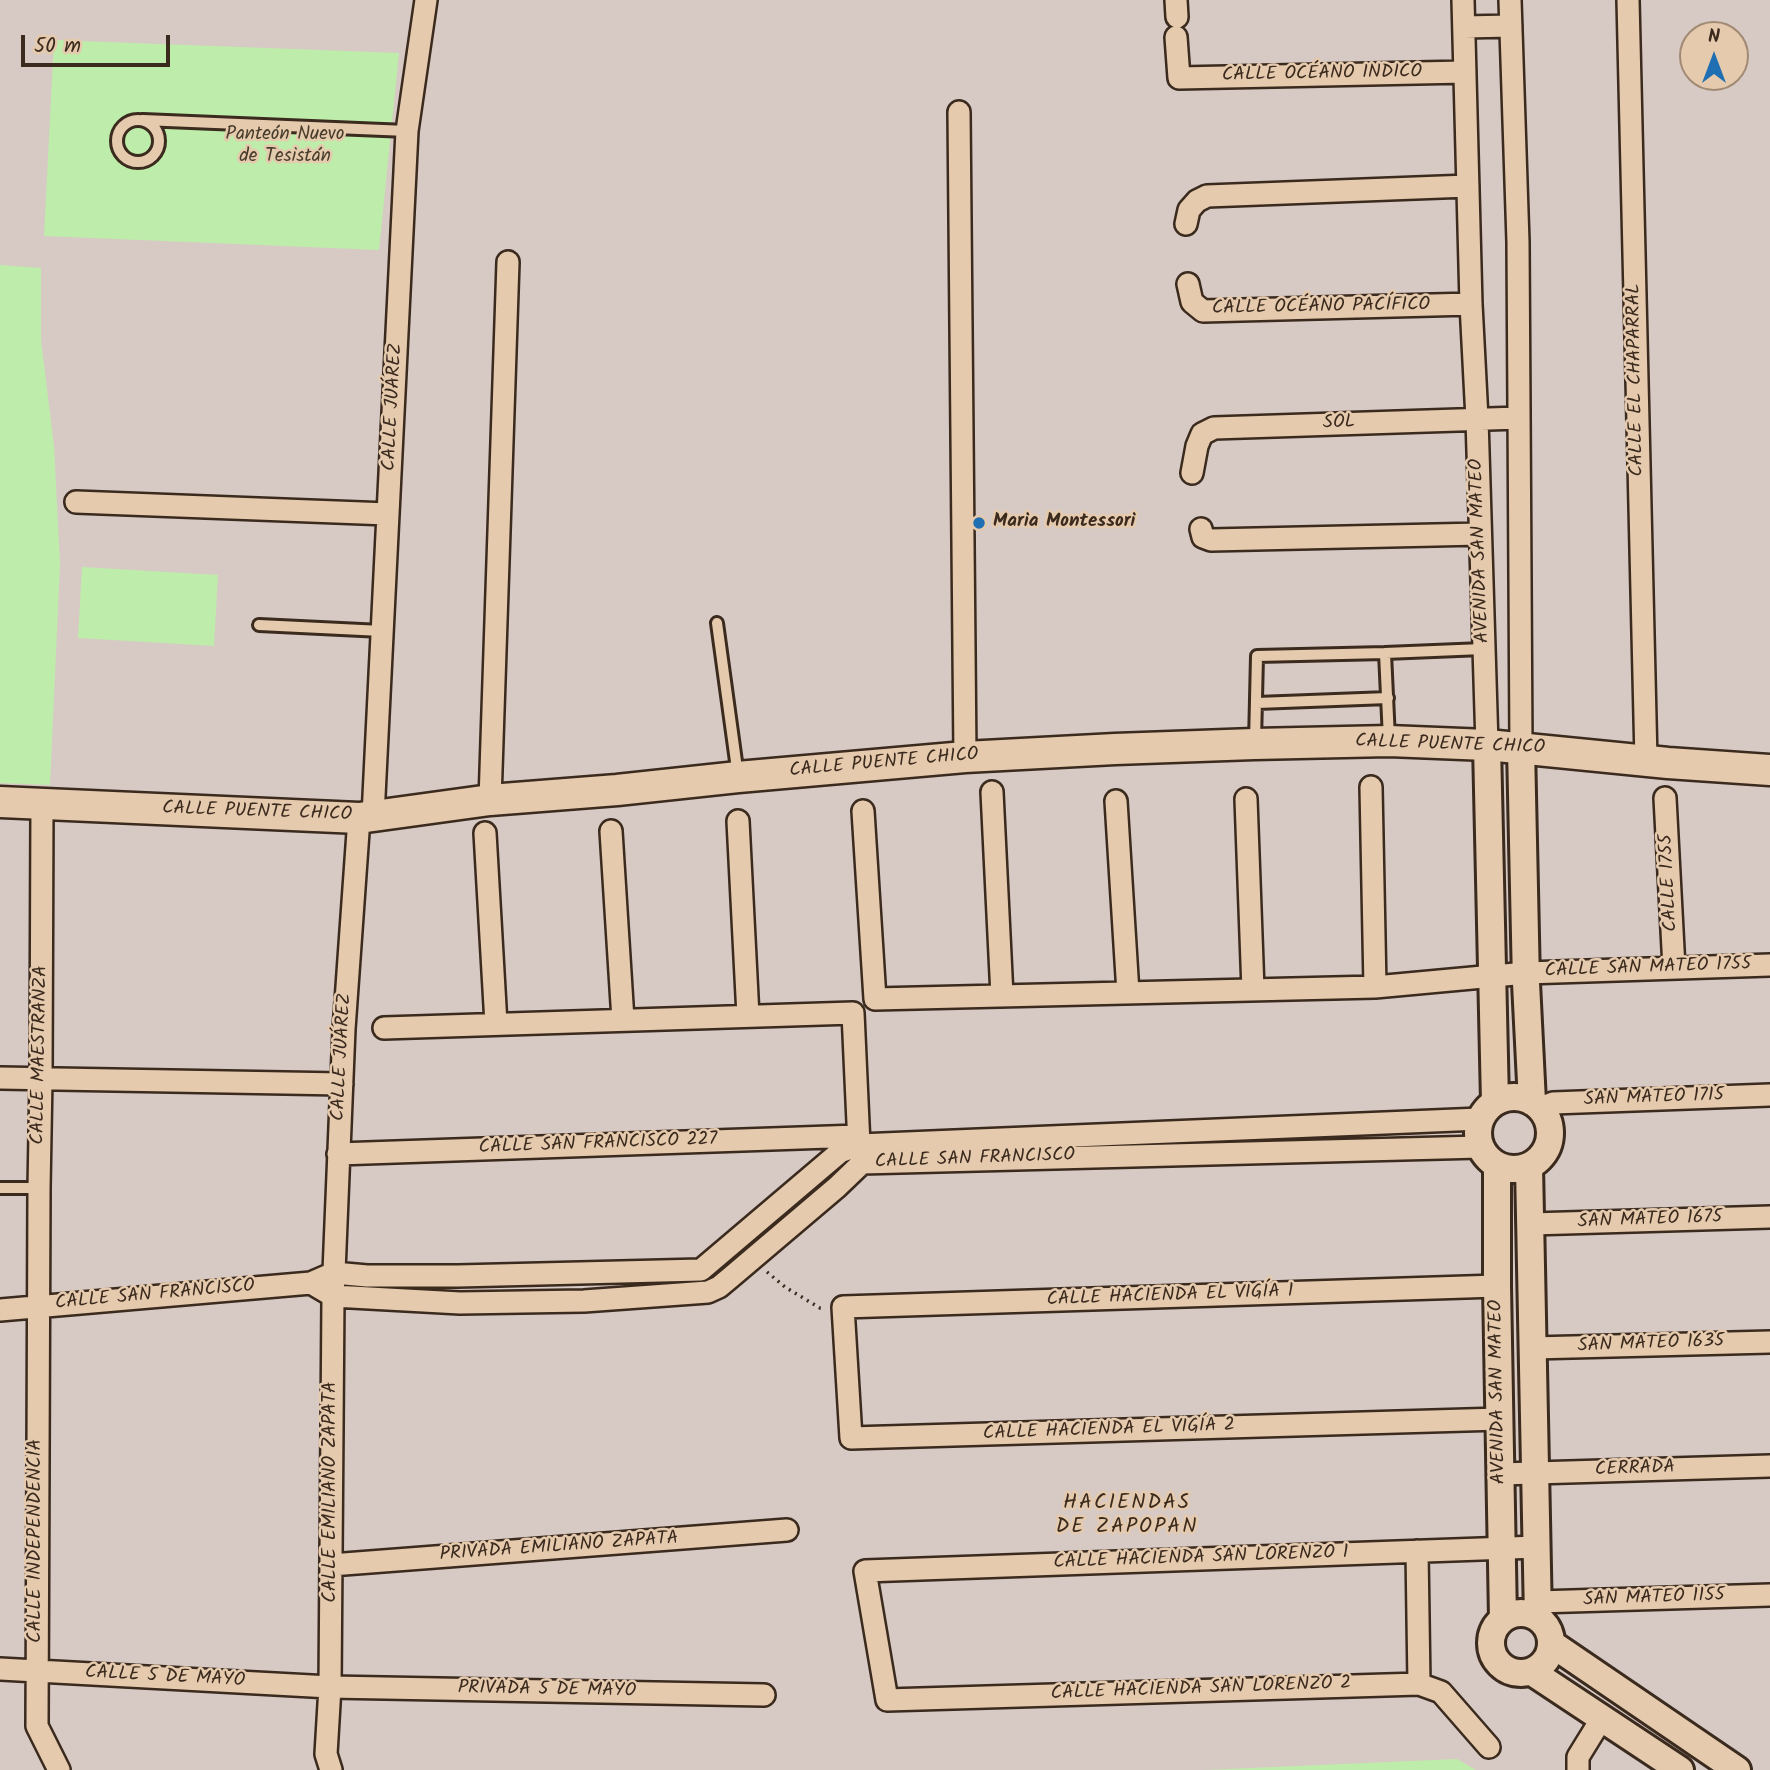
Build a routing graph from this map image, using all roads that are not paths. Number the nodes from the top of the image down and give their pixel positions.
1 (426, 0) edge
2 (1463, 0) edge
3 (1510, 0) edge
4 (1628, 0) edge
5 (1176, 18) edge
6 (1511, 26) junction
7 (1464, 27) junction
8 (1465, 72) junction
9 (959, 112) dead end
10 (143, 120) junction
11 (407, 131) junction
12 (1468, 186) junction
13 (1186, 224) dead end
14 (508, 262) dead end
15 (1188, 284) dead end
16 (1471, 304) junction
17 (1519, 418) junction
18 (1477, 419) junction
19 (1192, 473) dead end
20 (76, 502) dead end
21 (388, 514) junction
22 (1200, 529) dead end
23 (1480, 534) junction
24 (717, 623) dead end
25 (259, 625) dead end
26 (383, 631) junction
27 (1483, 649) junction
28 (1385, 653) junction
29 (1388, 698) junction
30 (1257, 703) junction
31 (1389, 741) junction
32 (1254, 744) junction
33 (1487, 745) junction
34 (1521, 747) junction
35 (965, 757) junction
36 (1646, 760) junction
37 (1770, 770) edge
38 (738, 777) junction
39 (1371, 787) dead end
40 (992, 792) dead end
41 (1665, 798) dead end
42 (1246, 799) dead end
43 (490, 800) junction
44 (1116, 801) dead end
45 (0, 802) edge
46 (42, 804) junction
47 (863, 811) dead end
48 (366, 817) junction
49 (738, 821) dead end
50 (611, 831) dead end
51 (485, 833) dead end
52 (1490, 942) junction
53 (1525, 943) junction
54 (1770, 965) edge
55 (1674, 968) junction
56 (1526, 973) junction
57 (1492, 977) junction
58 (1375, 987) junction
59 (1254, 990) junction
60 (1128, 993) junction
61 (1002, 996) junction
62 (748, 1016) junction
63 (623, 1020) junction
64 (496, 1024) junction
65 (384, 1028) dead end
66 (0, 1078) edge
67 (41, 1079) junction
68 (342, 1084) junction
69 (1770, 1095) edge
70 (1536, 1105) junction
71 (1488, 1111) junction
72 (860, 1148) junction
73 (338, 1154) junction
74 (1488, 1156) junction
75 (1529, 1166) junction
76 (0, 1188) edge
77 (39, 1188) junction
78 (1770, 1217) edge
79 (1531, 1224) junction
80 (701, 1270) junction
81 (583, 1272) junction
82 (334, 1273) junction
83 (458, 1276) junction
84 (311, 1283) junction
85 (1497, 1286) junction
86 (719, 1287) junction
87 (333, 1296) junction
88 (584, 1301) junction
89 (460, 1303) junction
90 (39, 1307) junction
91 (843, 1307) joint
92 (0, 1310) edge
93 (1498, 1336) junction
94 (1770, 1342) edge
95 (1533, 1343) junction
96 (1500, 1419) junction
97 (1770, 1466) edge
98 (1535, 1473) junction
99 (1500, 1474) junction
100 (787, 1530) dead end
101 (1537, 1546) junction
102 (1502, 1548) junction
103 (1417, 1551) junction
104 (331, 1565) junction
105 (1770, 1595) edge
106 (1538, 1610) junction
107 (1503, 1619) junction
108 (1552, 1643) junction
109 (0, 1669) edge
110 (36, 1671) junction
111 (1532, 1672) junction
112 (1419, 1684) junction
113 (330, 1687) junction
114 (764, 1695) dead end
115 (887, 1700) joint
116 (1602, 1718) junction
117 (1489, 1747) dead end
118 (1678, 1769) edge
119 (59, 1770) edge
120 (331, 1770) edge
121 (1578, 1770) edge
122 (1737, 1770) edge

1 - 11 street, CALLE JUÁREZ
2 - 7 street, AVENIDA SAN MATEO
3 - 6 street, AVENIDA SAN MATEO
4 - 36 street, CALLE EL CHAPARRAL
5 - 8 street, CALLE OCÉANO INDICO
6 - 7 street
6 - 17 street, AVENIDA SAN MATEO
7 - 8 street, AVENIDA SAN MATEO
8 - 12 street, AVENIDA SAN MATEO
9 - 35 street
10 - 10 lane
10 - 11 lane
11 - 21 street, CALLE JUÁREZ
12 - 13 street
12 - 16 street, AVENIDA SAN MATEO
14 - 43 street
15 - 16 street, CALLE OCÉANO PACÍFICO
16 - 18 street, AVENIDA SAN MATEO
17 - 18 street, SOL
17 - 34 street, AVENIDA SAN MATEO
18 - 19 street, SOL
18 - 23 street, AVENIDA SAN MATEO
20 - 21 street
21 - 26 street, CALLE JUÁREZ
22 - 23 street
23 - 27 street, AVENIDA SAN MATEO
24 - 38 lane
25 - 26 lane
26 - 48 street, CALLE JUÁREZ
27 - 28 lane
27 - 33 street, AVENIDA SAN MATEO
28 - 29 lane
28 - 30 lane
29 - 30 lane
29 - 31 lane
30 - 32 lane
31 - 32 main road, CALLE PUENTE CHICO
31 - 33 main road, CALLE PUENTE CHICO
32 - 35 main road, CALLE PUENTE CHICO
33 - 34 main road, CALLE PUENTE CHICO
33 - 52 street, AVENIDA SAN MATEO
34 - 36 main road, CALLE PUENTE CHICO
34 - 53 street, AVENIDA SAN MATEO
35 - 38 main road, CALLE PUENTE CHICO
36 - 37 main road, CALLE PUENTE CHICO
38 - 43 main road, CALLE PUENTE CHICO
39 - 58 street
40 - 61 street
41 - 55 street, CALLE 1755
42 - 59 street
43 - 48 main road, CALLE PUENTE CHICO
44 - 60 street
45 - 46 main road, CALLE PUENTE CHICO
46 - 48 main road, CALLE PUENTE CHICO
46 - 67 street, CALLE MAESTRANZA
47 - 61 street, CALLE SAN MATEO 1755
48 - 68 street, CALLE JUÁREZ
49 - 62 street
50 - 63 street
51 - 64 street
52 - 53 street
52 - 57 street, AVENIDA SAN MATEO
53 - 56 street, AVENIDA SAN MATEO
54 - 55 street, CALLE SAN MATEO 1755
55 - 56 street, CALLE SAN MATEO 1755
56 - 57 street, CALLE SAN MATEO 1755
56 - 70 street, AVENIDA SAN MATEO
57 - 58 street, CALLE SAN MATEO 1755
57 - 71 street, AVENIDA SAN MATEO
58 - 59 street, CALLE SAN MATEO 1755
59 - 60 street, CALLE SAN MATEO 1755
60 - 61 street, CALLE SAN MATEO 1755
62 - 63 street
62 - 72 street
63 - 64 street
64 - 65 street
66 - 67 street
67 - 68 street
67 - 77 street, CALLE MAESTRANZA
68 - 73 street, CALLE JUÁREZ
69 - 70 street, SAN MATEO 1715
70 - 71 street
70 - 75 street, AVENIDA SAN MATEO
71 - 72 street, CALLE SAN FRANCISCO
71 - 74 street, AVENIDA SAN MATEO
72 - 73 street, CALLE SAN FRANCISCO 227
72 - 74 street, CALLE SAN FRANCISCO
72 - 80 street, CALLE SAN FRANCISCO
72 - 86 street, CALLE SAN FRANCISCO
73 - 82 street, CALLE JUÁREZ
74 - 75 street
74 - 85 street, AVENIDA SAN MATEO
75 - 79 street, AVENIDA SAN MATEO
76 - 77 lane
77 - 90 street, CALLE MAESTRANZA
78 - 79 street, SAN MATEO 1675
79 - 95 street, AVENIDA SAN MATEO
80 - 81 street, CALLE SAN FRANCISCO
80 - 86 street
81 - 83 street, CALLE SAN FRANCISCO
81 - 88 street
82 - 83 street, CALLE SAN FRANCISCO
82 - 84 street, CALLE SAN FRANCISCO
82 - 87 street, CALLE JUÁREZ
83 - 89 street
84 - 87 street, CALLE SAN FRANCISCO
84 - 90 street, CALLE SAN FRANCISCO
85 - 91 street, CALLE HACIENDA EL VIGÍA 1
85 - 93 street, AVENIDA SAN MATEO
86 - 88 street, CALLE SAN FRANCISCO
87 - 89 street, CALLE SAN FRANCISCO
87 - 104 street, CALLE EMILIANO ZAPATA
88 - 89 street, CALLE SAN FRANCISCO
90 - 92 street, CALLE SAN FRANCISCO
90 - 110 street, CALLE INDEPENDENCIA
91 - 96 street, CALLE HACIENDA EL VIGÍA 2
93 - 95 street
93 - 96 street, AVENIDA SAN MATEO
94 - 95 street, SAN MATEO 1635
95 - 98 street, AVENIDA SAN MATEO
96 - 99 street, AVENIDA SAN MATEO
97 - 98 street, CERRADA
98 - 99 street, CERRADA
98 - 101 street, AVENIDA SAN MATEO
99 - 102 street, AVENIDA SAN MATEO
100 - 104 street, PRIVADA EMILIANO ZAPATA
101 - 102 street, CALLE HACIENDA SAN LORENZO 1
101 - 106 street, AVENIDA SAN MATEO
102 - 103 street, CALLE HACIENDA SAN LORENZO 1
102 - 107 street, AVENIDA SAN MATEO
103 - 112 street
103 - 115 street, CALLE HACIENDA SAN LORENZO 1
104 - 113 street, CALLE EMILIANO ZAPATA
105 - 106 street, SAN MATEO 1155
106 - 107 street
106 - 108 street, AVENIDA SAN MATEO
107 - 111 street, AVENIDA SAN MATEO
108 - 111 street
108 - 122 street, AVENIDA SAN MATEO
109 - 110 street, CALLE 5 DE MAYO
110 - 113 street, CALLE 5 DE MAYO
110 - 119 street, CALLE INDEPENDENCIA
111 - 116 street, AVENIDA SAN MATEO
112 - 115 street, CALLE HACIENDA SAN LORENZO 2
112 - 117 street
113 - 114 street, PRIVADA 5 DE MAYO
113 - 120 street, CALLE EMILIANO ZAPATA
116 - 118 street, AVENIDA SAN MATEO
116 - 121 street

